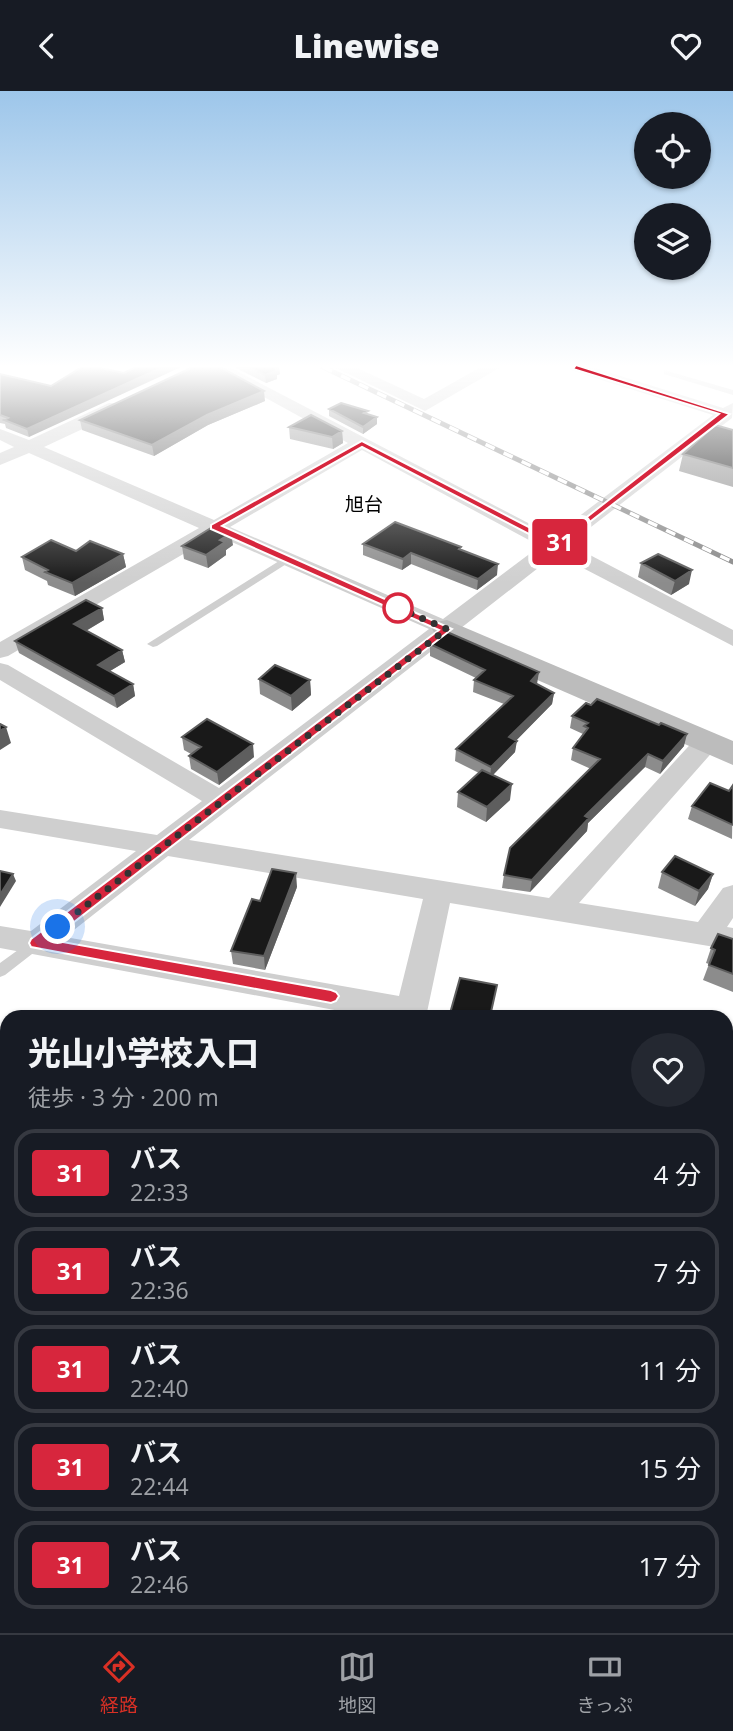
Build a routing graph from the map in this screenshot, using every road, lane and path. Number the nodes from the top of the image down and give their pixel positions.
1 (12, 439) edge
2 (44, 439) edge
3 (354, 439) edge
4 (695, 439) edge
5 (362, 443) junction
6 (29, 446) junction
7 (0, 460) edge
8 (215, 527) junction
9 (556, 545) junction
10 (287, 559) junction
11 (447, 629) junction
12 (733, 639) edge
13 (153, 644) dead end
14 (0, 651) edge
15 (0, 670) edge
16 (720, 748) edge
17 (223, 802) junction
18 (0, 819) edge
19 (164, 845) junction
20 (439, 890) junction
21 (733, 896) edge
22 (555, 910) junction
23 (0, 937) edge
24 (719, 937) edge
25 (36, 943) junction
26 (0, 971) edge
27 (390, 1010) edge
28 (412, 1010) edge

1 - 6 street
2 - 6 street
3 - 5 street
4 - 9 street
5 - 8 street
5 - 9 street
6 - 7 street
6 - 8 street
8 - 10 street
8 - 14 street
9 - 11 street
9 - 12 street
10 - 11 street
10 - 13 lane
11 - 16 street
11 - 17 street
15 - 17 street
16 - 22 street
17 - 19 street
18 - 19 street
19 - 20 street
19 - 25 street
20 - 22 street
20 - 28 street
21 - 24 street
22 - 24 street
23 - 25 street
25 - 26 lane
25 - 27 street

